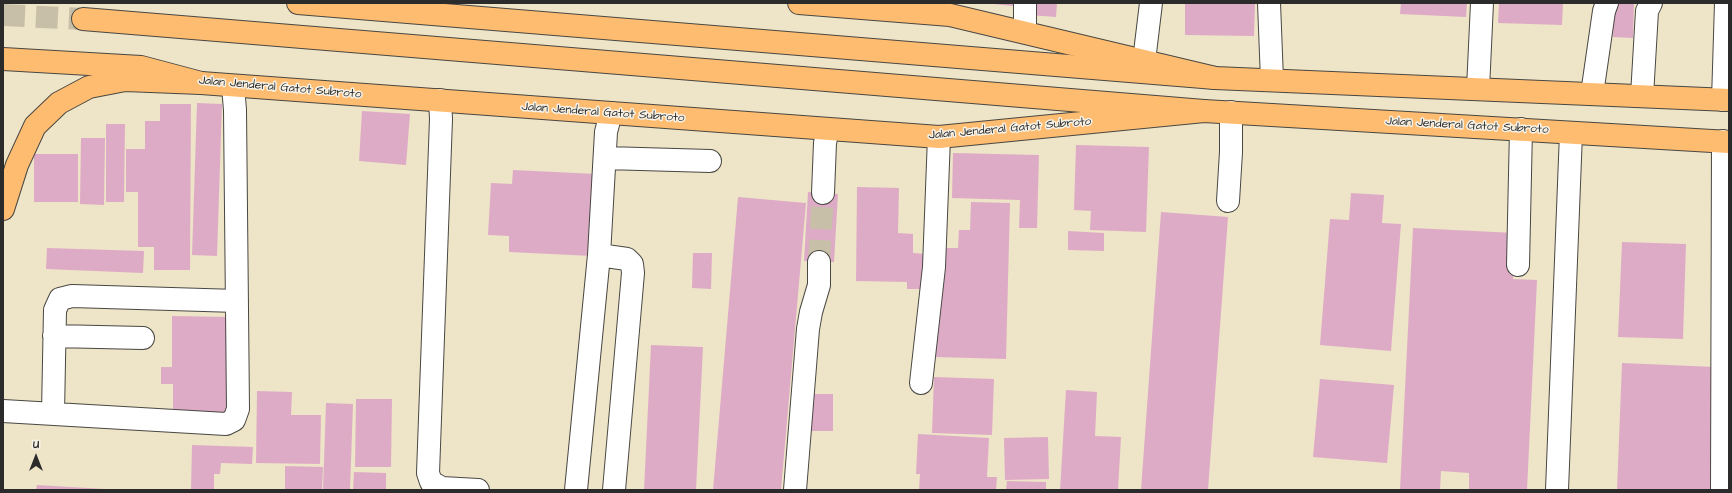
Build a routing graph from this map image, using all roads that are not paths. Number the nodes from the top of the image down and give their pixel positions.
1 (298, 3) edge
2 (799, 3) edge
3 (1026, 3) edge
4 (1151, 3) edge
5 (1269, 3) edge
6 (1482, 3) edge
7 (1607, 3) edge
8 (1651, 3) edge
9 (1726, 3) edge
10 (951, 9) edge
11 (83, 19) tunnel mouth
12 (1024, 32) junction
13 (3, 59) edge
14 (1144, 61) junction
15 (1215, 78) junction
16 (1272, 80) junction
17 (201, 83) junction
18 (233, 86) junction
19 (1478, 89) junction
20 (1592, 94) junction
21 (1642, 96) junction
22 (440, 100) junction
23 (1726, 100) edge
24 (1204, 112) junction
25 (1231, 112) junction
26 (611, 113) junction
27 (828, 129) junction
28 (1521, 130) junction
29 (1571, 132) junction
30 (938, 137) junction
31 (1726, 141) edge
32 (606, 158) junction
33 (710, 162) dead end
34 (823, 193) tunnel mouth
35 (1228, 201) dead end
36 (3, 209) edge
37 (599, 255) junction
38 (820, 262) tunnel mouth
39 (1518, 265) dead end
40 (237, 302) junction
41 (54, 336) junction
42 (143, 338) dead end
43 (921, 383) dead end
44 (3, 411) edge
45 (53, 413) junction
46 (478, 490) edge
47 (576, 490) edge
48 (614, 490) edge
49 (795, 490) edge
50 (1557, 490) edge
51 (1722, 490) edge

1 - 15 main road
2 - 10 main road
3 - 12 street
4 - 14 street
5 - 16 street
6 - 19 street
7 - 20 street
8 - 21 street
9 - 23 street
10 - 12 main road
11 - 24 main road, Jalan Jenderal Gatot Subroto
12 - 14 main road
13 - 17 main road, Jalan Jenderal Gatot Subroto
14 - 15 main road
15 - 16 main road
16 - 19 main road
17 - 18 main road, Jalan Jenderal Gatot Subroto
17 - 36 main road
18 - 22 main road, Jalan Jenderal Gatot Subroto
18 - 40 street
19 - 20 main road
20 - 21 main road
21 - 23 main road
22 - 26 main road, Jalan Jenderal Gatot Subroto
22 - 46 street
24 - 25 main road, Jalan Jenderal Gatot Subroto
24 - 30 main road, Jalan Jenderal Gatot Subroto
25 - 28 main road, Jalan Jenderal Gatot Subroto
25 - 35 street
26 - 27 main road, Jalan Jenderal Gatot Subroto
26 - 32 street
27 - 30 main road, Jalan Jenderal Gatot Subroto
27 - 34 street
28 - 29 main road, Jalan Jenderal Gatot Subroto
28 - 39 street
29 - 31 main road, Jalan Jenderal Gatot Subroto
29 - 50 street
30 - 43 street
31 - 51 street
32 - 33 street
32 - 37 street
37 - 47 street
37 - 48 street
38 - 49 street
40 - 41 street
40 - 45 street
41 - 42 street
41 - 45 street
44 - 45 street

